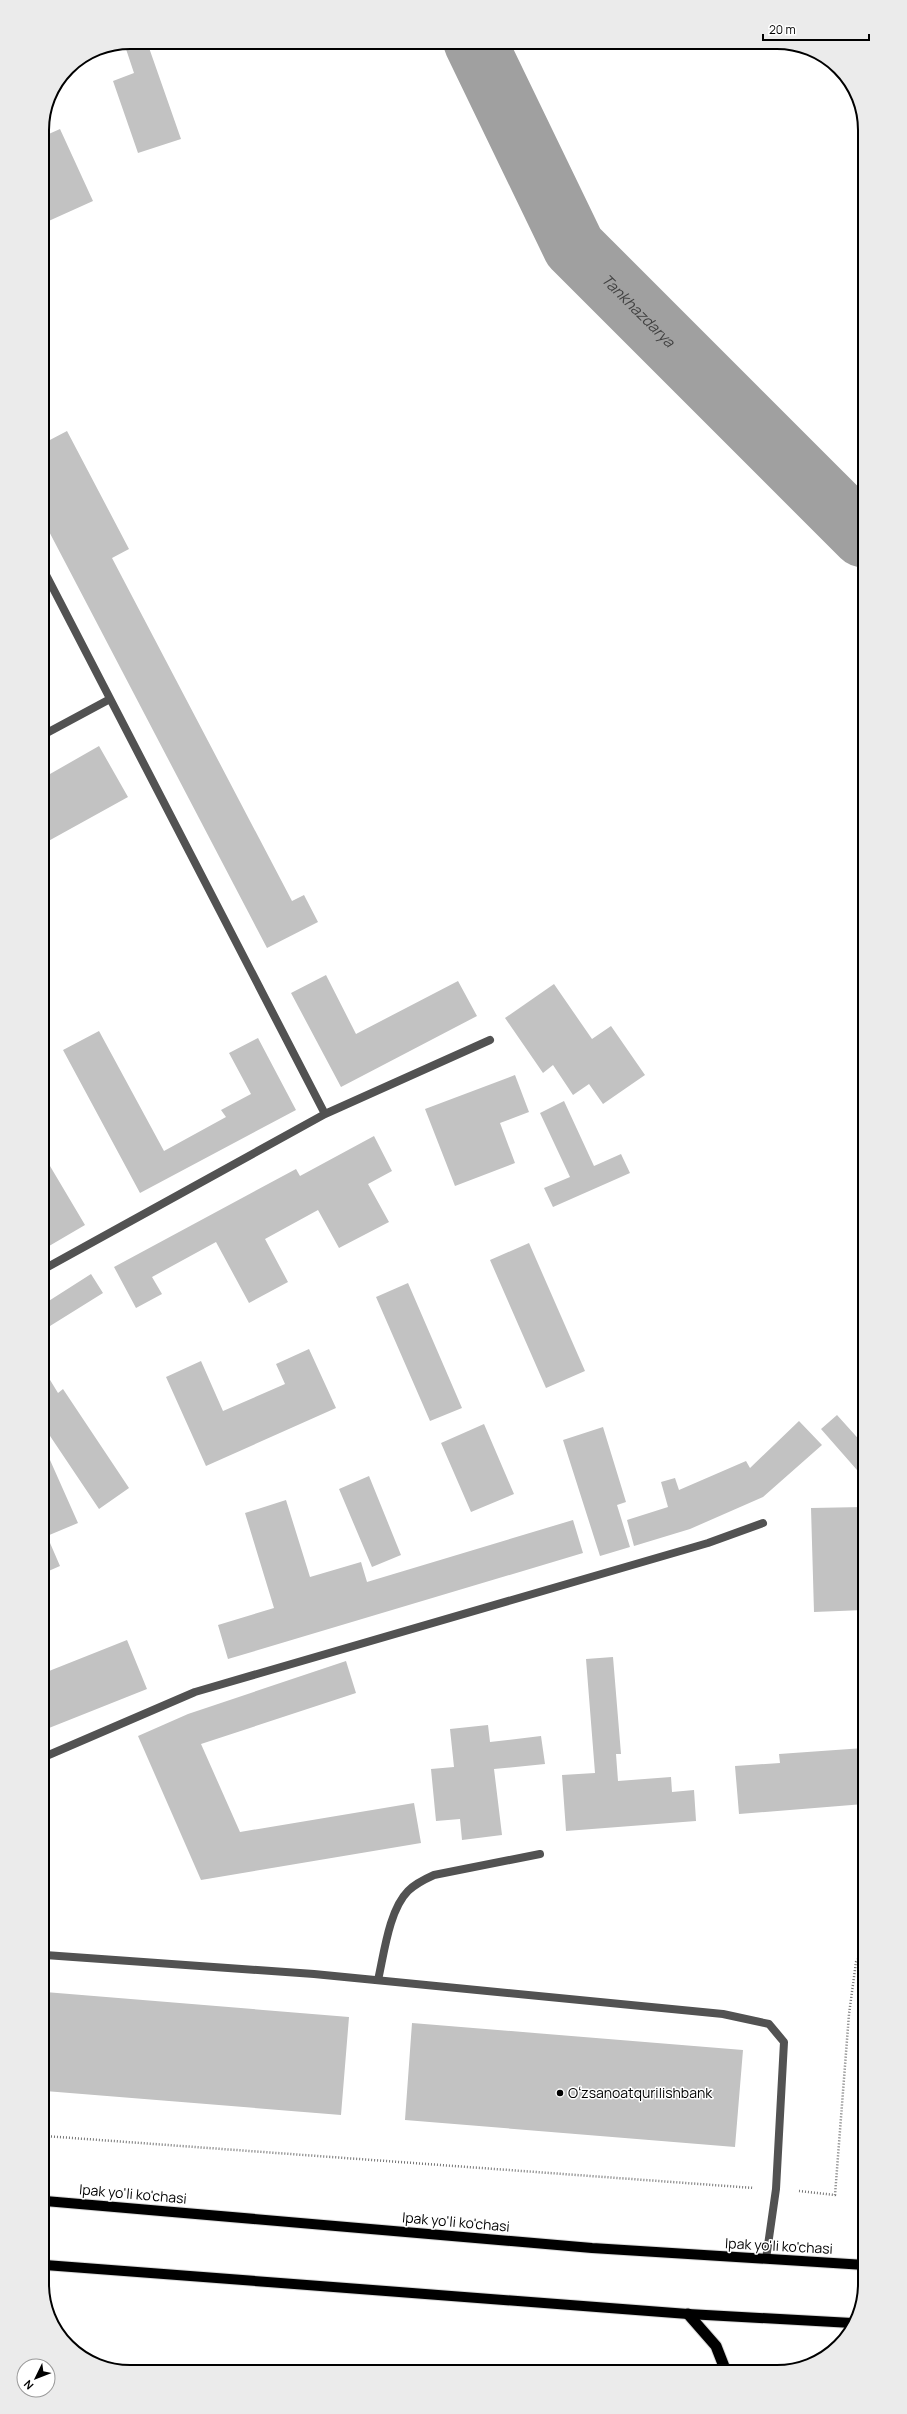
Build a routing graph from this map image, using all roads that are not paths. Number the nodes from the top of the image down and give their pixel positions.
1 (49, 581) edge
2 (110, 699) junction
3 (49, 732) edge
4 (490, 1040) dead end
5 (325, 1114) junction
6 (49, 1266) edge
7 (763, 1523) dead end
8 (49, 1755) edge
9 (540, 1854) dead end
10 (49, 1955) edge
11 (378, 1980) junction
12 (49, 2201) edge
13 (766, 2259) junction
14 (49, 2265) edge
15 (858, 2265) edge
16 (688, 2314) junction
17 (848, 2323) edge
18 (724, 2365) edge

1 - 2 lane
2 - 3 lane
2 - 5 lane
4 - 5 lane
5 - 6 lane
7 - 8 lane
9 - 11 lane
10 - 11 lane
11 - 13 lane
12 - 13 main road, Ipak yo'li ko'chasi
13 - 15 main road, Ipak yo'li ko'chasi
14 - 16 main road
16 - 17 main road
16 - 18 highway

